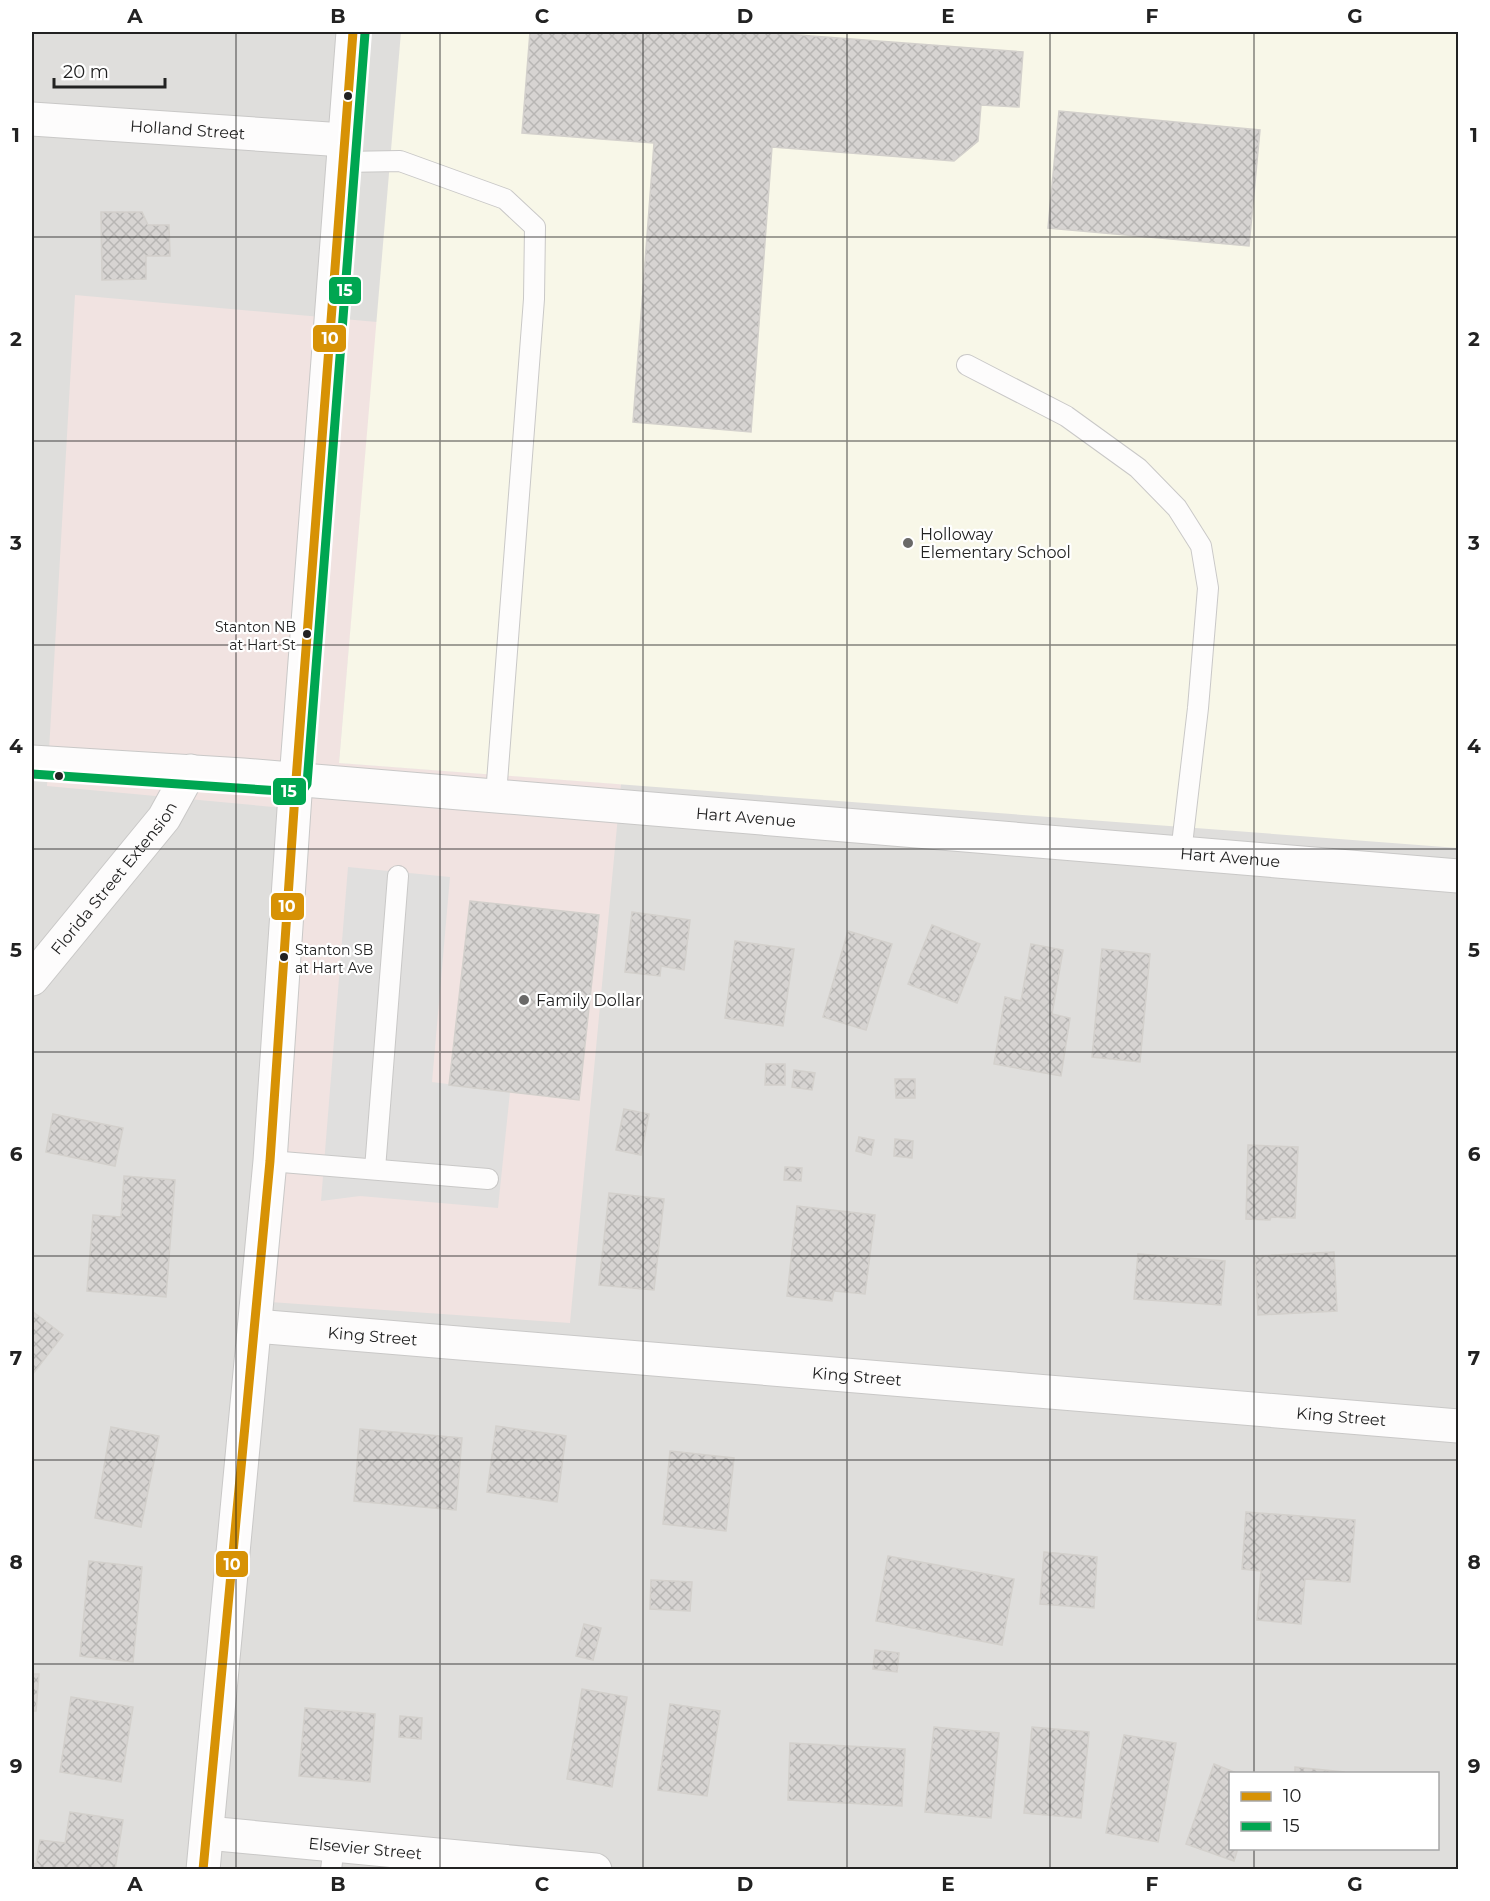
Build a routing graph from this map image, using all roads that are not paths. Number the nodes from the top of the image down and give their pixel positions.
1 (353, 32) edge
2 (32, 119) edge
3 (343, 151) junction
4 (967, 365) dead end
5 (32, 762) edge
6 (190, 771) junction
7 (297, 780) junction
8 (496, 795) junction
9 (1181, 852) junction
10 (398, 876) dead end
11 (1458, 876) edge
12 (32, 979) edge
13 (270, 1161) junction
14 (375, 1169) junction
15 (488, 1179) dead end
16 (255, 1326) junction
17 (1458, 1426) edge
18 (207, 1833) junction
19 (332, 1857) edge
20 (203, 1869) edge
21 (595, 1869) edge

1 - 3 street
2 - 3 street, Holland Street
3 - 7 street
3 - 8 lane
4 - 9 lane
5 - 6 street, Hart Avenue
6 - 7 street, Hart Avenue
6 - 12 street, Florida Street Extension
7 - 8 street, Hart Avenue
7 - 13 street
8 - 9 street, Hart Avenue
9 - 11 street, Hart Avenue
10 - 14 lane
13 - 14 lane
13 - 16 street
14 - 15 lane
16 - 17 street, King Street
16 - 18 street
18 - 19 street, Elsevier Street
18 - 20 street
19 - 21 street, Elsevier Street

